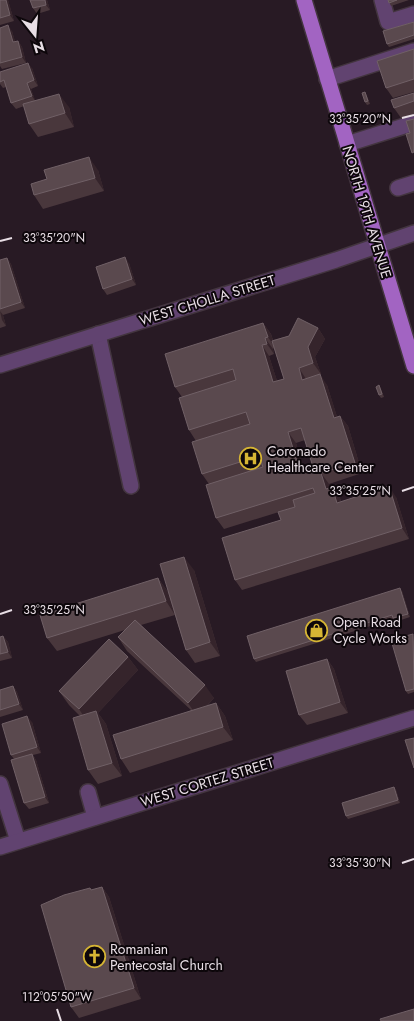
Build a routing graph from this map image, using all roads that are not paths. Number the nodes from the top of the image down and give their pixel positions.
1 (304, 0) edge
2 (382, 0) edge
3 (414, 14) edge
4 (414, 51) edge
5 (327, 78) junction
6 (414, 123) edge
7 (347, 144) junction
8 (414, 183) edge
9 (398, 188) dead end
10 (414, 233) edge
11 (377, 246) junction
12 (98, 334) junction
13 (0, 365) edge
14 (414, 366) edge
15 (131, 486) dead end
16 (414, 718) edge
17 (0, 784) edge
18 (88, 792) dead end
19 (96, 817) junction
20 (18, 841) junction
21 (0, 847) edge

1 - 5 main road, NORTH 19TH AVENUE
2 - 3 street
4 - 5 street
5 - 7 main road, NORTH 19TH AVENUE
6 - 7 street
7 - 11 main road, NORTH 19TH AVENUE
8 - 9 street
10 - 11 street, WEST CHOLLA STREET
11 - 12 street, WEST CHOLLA STREET
11 - 14 main road, NORTH 19TH AVENUE
12 - 13 street, WEST CHOLLA STREET
12 - 15 street
16 - 19 street, WEST CORTEZ STREET
17 - 20 street
18 - 19 street
19 - 20 street, WEST CORTEZ STREET
20 - 21 street, WEST CORTEZ STREET

